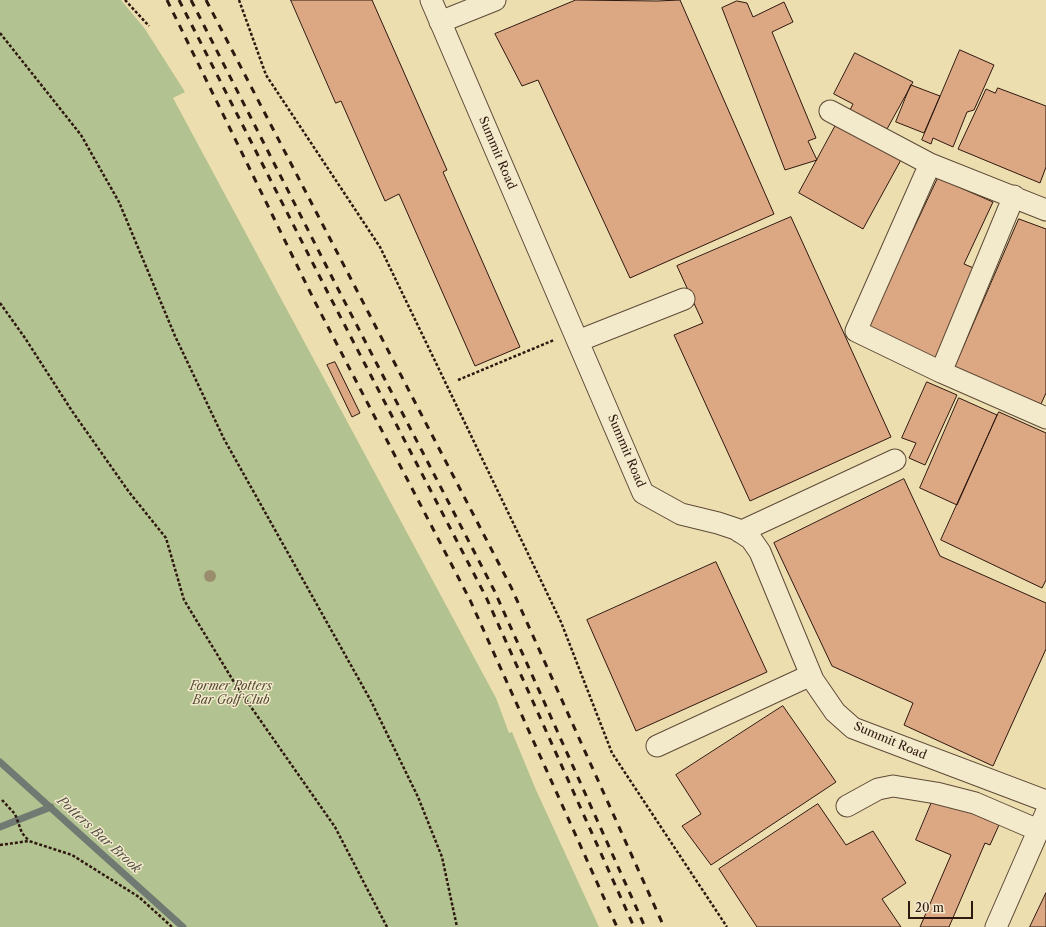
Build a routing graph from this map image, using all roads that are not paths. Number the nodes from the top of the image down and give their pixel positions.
1 (431, 0) edge
2 (495, 0) edge
3 (440, 22) junction
4 (830, 111) dead end
5 (930, 164) junction
6 (1014, 196) junction
7 (1046, 210) edge
8 (684, 299) dead end
9 (576, 336) junction
10 (941, 372) junction
11 (1046, 418) edge
12 (895, 460) dead end
13 (740, 532) junction
14 (811, 675) junction
15 (657, 746) dead end
16 (1046, 801) edge
17 (847, 806) dead end
18 (1042, 821) edge
19 (996, 927) edge

1 - 3 street, Summit Road
2 - 3 street
3 - 9 street, Summit Road
4 - 5 street
5 - 6 street
5 - 10 street
6 - 7 street
6 - 10 street
8 - 9 street
9 - 13 street, Summit Road
10 - 11 street
12 - 13 street
13 - 14 street, Summit Road
14 - 15 street
14 - 16 street, Summit Road
17 - 18 street
18 - 19 street

